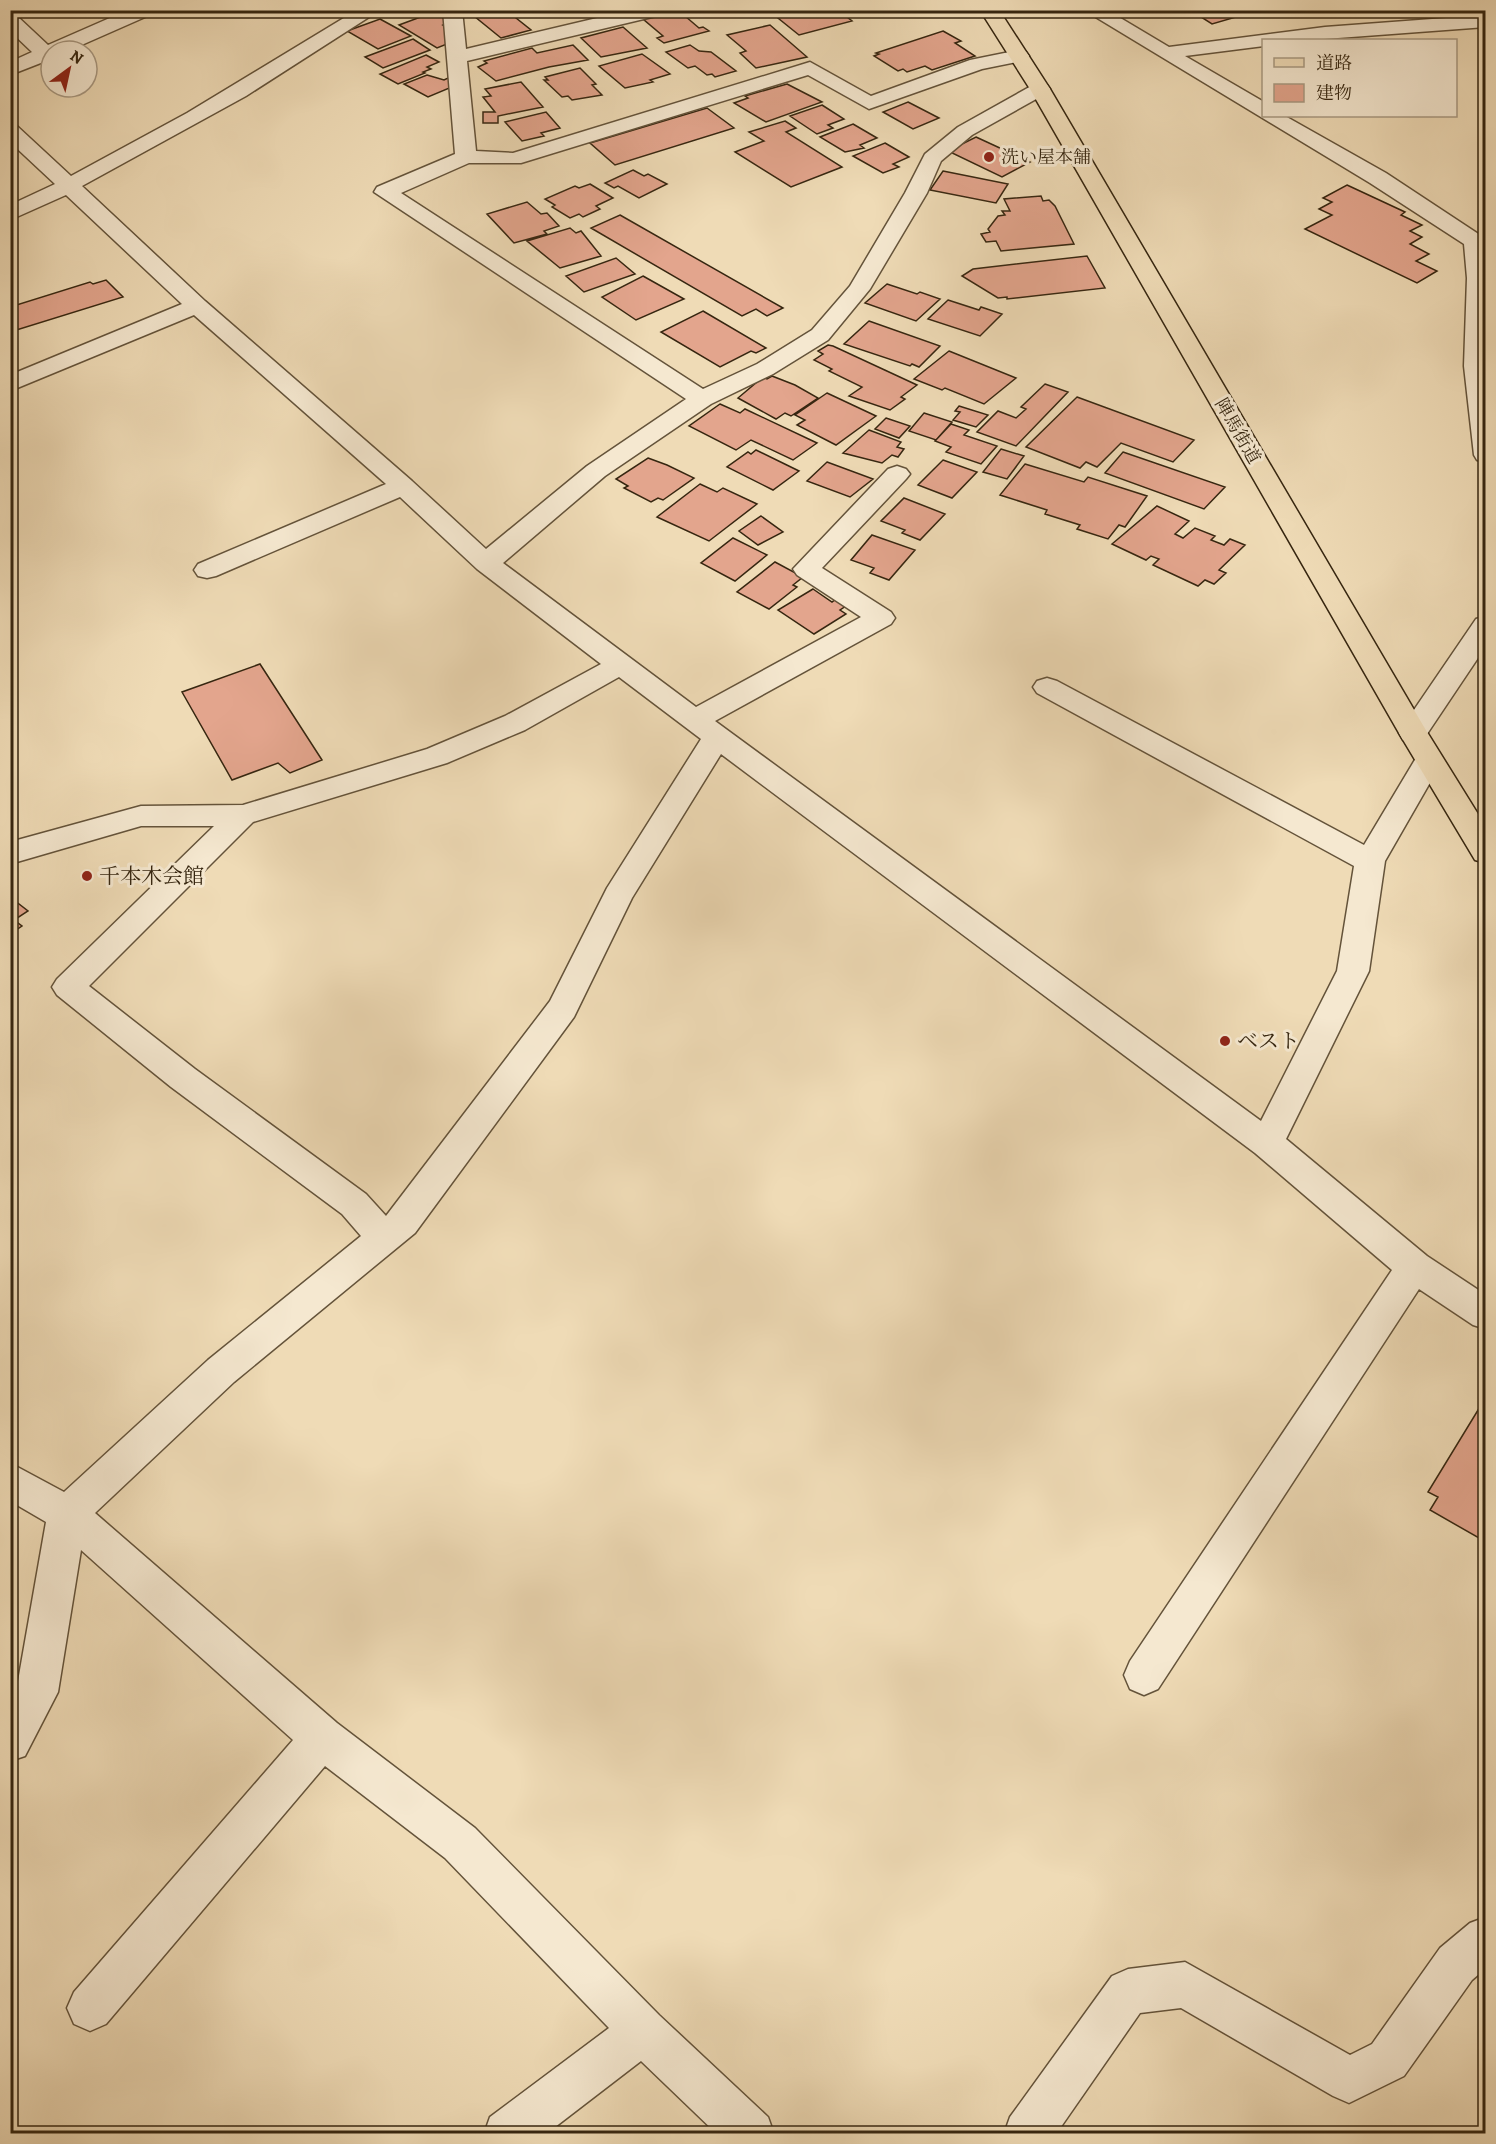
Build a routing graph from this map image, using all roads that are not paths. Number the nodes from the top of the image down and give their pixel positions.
1 (145, 10) edge
2 (371, 10) edge
3 (452, 10) edge
4 (658, 10) edge
5 (989, 10) edge
6 (1093, 10) edge
7 (10, 20) edge
8 (1485, 21) edge
9 (79, 39) edge
10 (39, 44) edge
11 (1166, 53) junction
12 (39, 56) edge
13 (1019, 56) junction
14 (457, 57) junction
15 (10, 69) edge
16 (1040, 89) junction
17 (1262, 110) edge
18 (1273, 117) edge
19 (10, 130) edge
20 (466, 158) junction
21 (71, 186) junction
22 (10, 214) edge
23 (1480, 246) edge
24 (197, 306) junction
25 (10, 384) edge
26 (702, 399) junction
27 (1485, 455) edge
28 (897, 474) dead end
29 (403, 486) junction
30 (486, 563) junction
31 (207, 570) dead end
32 (1485, 625) edge
33 (620, 665) junction
34 (1047, 687) dead end
35 (706, 728) junction
36 (1413, 734) junction
37 (1430, 760) junction
38 (243, 815) junction
39 (1485, 852) edge
40 (10, 853) edge
41 (1370, 861) junction
42 (1267, 1143) junction
43 (384, 1238) junction
44 (1414, 1267) junction
45 (1485, 1314) edge
46 (10, 1480) edge
47 (67, 1514) junction
48 (1144, 1675) dead end
49 (322, 1738) junction
50 (10, 1741) edge
51 (1485, 1939) edge
52 (90, 2008) dead end
53 (643, 2031) junction
54 (507, 2133) edge
55 (751, 2133) edge
56 (1027, 2133) edge

1 - 9 street
2 - 21 street
3 - 14 street
4 - 14 street
5 - 13 main road, 陣馬街道
6 - 11 street
7 - 10 street
8 - 11 street
11 - 17 street
12 - 15 street
13 - 16 main road, 陣馬街道
13 - 20 street
14 - 20 street
16 - 26 street
16 - 36 main road, 陣馬街道
18 - 23 street
19 - 21 street
20 - 26 street
21 - 22 street
21 - 24 street
23 - 27 street
24 - 25 street
24 - 29 street
26 - 30 street
28 - 35 street
29 - 30 street
29 - 31 street
30 - 33 street
32 - 36 street
33 - 35 street
33 - 38 street
34 - 41 street
35 - 42 street
35 - 43 street
36 - 37 main road, 陣馬街道
37 - 39 main road, 陣馬街道
37 - 41 street
38 - 40 street
38 - 43 street
41 - 42 street
42 - 44 street
43 - 47 street
44 - 45 street
44 - 48 street
46 - 47 street
47 - 49 street
47 - 50 street
49 - 52 street
49 - 53 street
51 - 56 street
53 - 54 street
53 - 55 street

